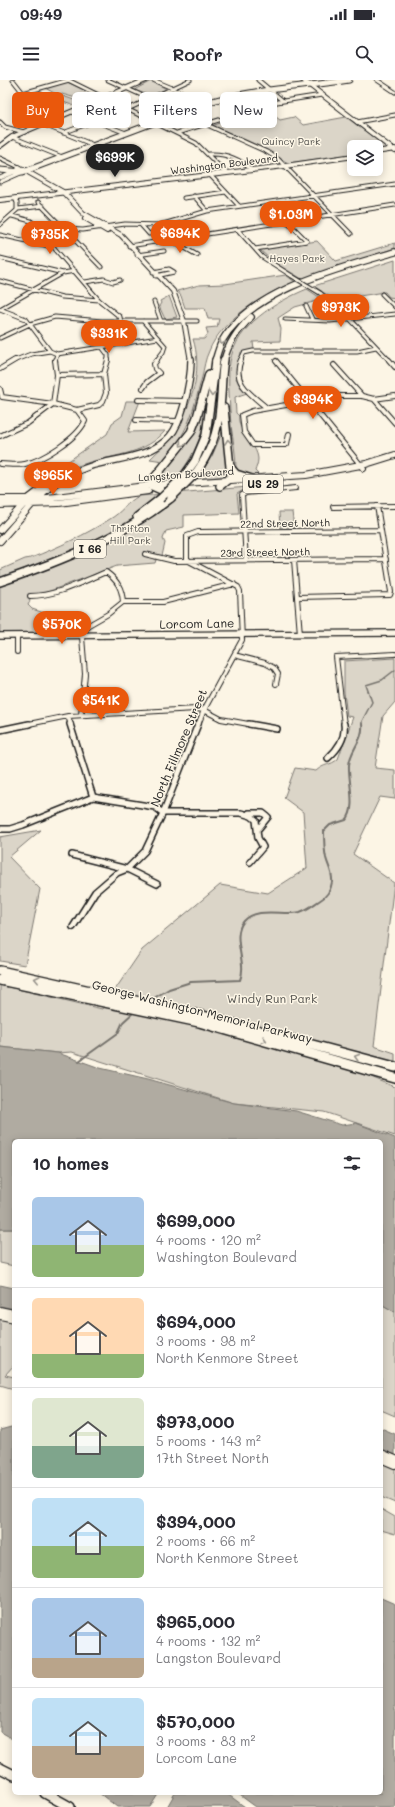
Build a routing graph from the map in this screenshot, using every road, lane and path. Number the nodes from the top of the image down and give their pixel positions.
1 (14, 80) edge
2 (68, 80) edge
3 (108, 80) edge
4 (146, 80) edge
5 (153, 80) edge
6 (190, 80) edge
7 (258, 80) edge
8 (303, 80) edge
9 (337, 80) edge
10 (349, 80) edge
11 (377, 80) edge
12 (308, 84) junction
13 (172, 88) junction
14 (267, 88) junction
15 (128, 89) junction
16 (22, 92) edge
17 (26, 92) edge
18 (93, 92) edge
19 (121, 92) edge
20 (163, 92) edge
21 (181, 92) edge
22 (395, 92) edge
23 (139, 94) edge
24 (322, 95) junction
25 (212, 100) edge
26 (283, 101) junction
27 (72, 112) edge
28 (64, 115) edge
29 (395, 115) edge
30 (0, 122) edge
31 (212, 122) edge
32 (357, 122) junction
33 (139, 127) edge
34 (212, 127) edge
35 (33, 128) edge
36 (51, 128) edge
37 (76, 128) edge
38 (113, 128) edge
39 (166, 128) edge
40 (193, 128) edge
41 (24, 132) junction
42 (124, 132) junction
43 (63, 133) junction
44 (177, 133) junction
45 (12, 137) junction
46 (390, 141) dead end
47 (384, 142) junction
48 (91, 144) junction
49 (0, 146) edge
50 (394, 150) edge
51 (383, 151) edge
52 (209, 154) junction
53 (60, 156) junction
54 (347, 157) edge
55 (0, 158) edge
56 (285, 166) junction
57 (0, 169) edge
58 (22, 170) junction
59 (252, 170) junction
60 (226, 173) junction
61 (210, 175) junction
62 (0, 178) edge
63 (0, 182) edge
64 (395, 184) edge
65 (61, 192) junction
66 (226, 192) junction
67 (314, 195) junction
68 (194, 196) junction
69 (15, 198) junction
70 (184, 198) dead end
71 (0, 200) edge
72 (38, 202) dead end
73 (395, 205) edge
74 (43, 206) junction
75 (238, 206) junction
76 (18, 209) junction
77 (207, 211) junction
78 (333, 215) junction
79 (12, 216) junction
80 (288, 222) junction
81 (58, 224) junction
82 (0, 225) edge
83 (141, 225) junction
84 (107, 226) junction
85 (37, 228) junction
86 (99, 228) junction
87 (64, 229) junction
88 (238, 230) junction
89 (351, 234) dead end
90 (0, 235) edge
91 (201, 236) junction
92 (171, 240) junction
93 (130, 246) junction
94 (54, 247) junction
95 (255, 249) junction
96 (164, 251) dead end
97 (395, 252) edge
98 (138, 255) junction
99 (197, 255) dead end
100 (395, 256) edge
101 (0, 258) edge
102 (101, 267) dead end
103 (75, 271) junction
104 (63, 273) junction
105 (120, 280) dead end
106 (0, 281) edge
107 (85, 282) junction
108 (35, 290) junction
109 (382, 294) dead end
110 (99, 300) junction
111 (154, 302) dead end
112 (306, 306) dead end
113 (395, 307) edge
114 (0, 309) edge
115 (395, 314) edge
116 (286, 319) dead end
117 (312, 319) junction
118 (351, 319) junction
119 (182, 320) junction
120 (120, 321) junction
121 (144, 321) junction
122 (161, 321) junction
123 (197, 321) dead end
124 (30, 324) junction
125 (0, 338) edge
126 (158, 338) junction
127 (102, 347) junction
128 (376, 347) junction
129 (50, 351) junction
130 (57, 354) junction
131 (216, 356) junction
132 (276, 361) dead end
133 (334, 365) dead end
134 (395, 368) edge
135 (0, 369) edge
136 (104, 374) junction
137 (57, 375) junction
138 (221, 381) junction
139 (143, 388) dead end
140 (0, 389) edge
141 (362, 396) junction
142 (395, 396) edge
143 (2, 397) junction
144 (374, 399) junction
145 (138, 400) dead end
146 (0, 401) edge
147 (183, 401) junction
148 (308, 401) junction
149 (53, 404) junction
150 (267, 408) junction
151 (77, 410) junction
152 (136, 420) dead end
153 (176, 421) junction
154 (395, 423) edge
155 (290, 434) dead end
156 (0, 436) edge
157 (395, 455) edge
158 (395, 460) edge
159 (0, 464) edge
160 (230, 467) junction
161 (362, 467) junction
162 (252, 479) junction
163 (229, 480) junction
164 (265, 481) junction
165 (152, 485) junction
166 (220, 486) junction
167 (296, 488) dead end
168 (161, 490) junction
169 (0, 499) edge
170 (37, 499) junction
171 (30, 502) junction
172 (23, 505) junction
173 (0, 506) edge
174 (377, 506) junction
175 (395, 506) edge
176 (333, 507) dead end
177 (13, 516) junction
178 (0, 530) edge
179 (381, 530) junction
180 (244, 532) junction
181 (0, 541) edge
182 (145, 554) dead end
183 (386, 559) junction
184 (246, 560) junction
185 (294, 560) junction
186 (189, 561) junction
187 (0, 577) edge
188 (0, 582) edge
189 (234, 584) junction
190 (30, 596) dead end
191 (297, 597) junction
192 (123, 602) junction
193 (395, 633) edge
194 (300, 634) junction
195 (243, 635) junction
196 (0, 636) edge
197 (17, 636) junction
198 (82, 636) junction
199 (17, 652) dead end
200 (395, 654) edge
201 (234, 655) junction
202 (276, 684) dead end
203 (204, 710) junction
204 (81, 714) junction
205 (68, 716) junction
206 (277, 729) dead end
207 (0, 730) edge
208 (328, 758) dead end
209 (93, 797) junction
210 (241, 812) junction
211 (163, 813) junction
212 (259, 828) junction
213 (0, 829) edge
214 (72, 855) dead end
215 (250, 862) dead end
216 (127, 869) junction
217 (157, 884) dead end
218 (73, 927) dead end
219 (0, 971) edge
220 (0, 980) edge
221 (101, 997) junction
222 (201, 1019) junction
223 (395, 1067) edge
224 (395, 1078) edge
225 (0, 1313) edge
226 (12, 1316) edge
227 (383, 1457) edge
228 (395, 1462) edge
229 (0, 1768) edge
230 (12, 1775) edge
231 (49, 1795) edge
232 (70, 1807) edge

1 - 16 street
2 - 17 street
2 - 18 street
3 - 15 street
4 - 15 main road
5 - 13 street
6 - 13 street
7 - 14 street
8 - 12 main road
9 - 12 main road
10 - 12 main road
11 - 22 street
12 - 14 main road
12 - 24 main road
13 - 20 street
13 - 21 street
14 - 25 main road
14 - 26 street
15 - 19 main road
15 - 23 street
24 - 26 street
24 - 32 main road
26 - 31 street
27 - 28 main road
29 - 32 street
30 - 41 street
32 - 47 main road
33 - 42 main road
34 - 56 street
35 - 41 main road
36 - 43 street
37 - 43 street
38 - 42 street
39 - 44 street
40 - 44 street
41 - 45 main road
42 - 48 main road
42 - 53 main road
43 - 48 street
44 - 52 street
45 - 49 main road
45 - 53 street
46 - 47 main road
47 - 50 main road
48 - 53 main road
50 - 51 main road
52 - 59 street
52 - 60 street
53 - 58 main road
53 - 58 main road
54 - 56 main road, Washington Boulevard
55 - 58 street
56 - 59 main road, Washington Boulevard
56 - 67 street
57 - 58 main road
58 - 62 street
58 - 63 street
58 - 65 main road
59 - 60 main road, Washington Boulevard
60 - 61 main road, Washington Boulevard
61 - 65 main road, Washington Boulevard
61 - 66 street
64 - 67 street
65 - 69 main road, Washington Boulevard
65 - 84 main road
65 - 86 main road
66 - 68 street
66 - 75 street
67 - 75 street
67 - 78 street
68 - 70 street
68 - 77 street
69 - 71 main road, Washington Boulevard
69 - 76 street
72 - 74 street
73 - 78 street
74 - 76 street
74 - 81 street
75 - 77 street
76 - 79 street
77 - 83 street
78 - 80 street
78 - 89 street
79 - 82 street
79 - 85 street
80 - 88 street
80 - 95 street
81 - 85 street
81 - 87 street
83 - 84 street
83 - 91 street
84 - 86 street
84 - 93 main road
85 - 94 street
86 - 87 street
86 - 93 main road
87 - 102 street
88 - 91 street
88 - 95 street
90 - 94 street
91 - 92 street
92 - 93 street
92 - 99 street
93 - 98 main road
94 - 103 street
95 - 118 street, bridge
96 - 98 street
97 -> 131 highway, I 66
98 - 119 main road
100 - 138 highway, I 66
101 - 104 street
103 - 104 street
103 - 107 street
104 - 108 street
105 - 107 street
106 - 108 street
107 - 110 street
108 - 110 street
108 - 114 street
109 - 113 street
110 - 120 street
111 - 122 street
112 - 117 street
114 - 124 street
115 - 118 street
116 - 117 street
117 - 118 street
118 - 128 street
119 - 122 street
119 - 123 street
119 - 147 main road
120 - 121 street
120 - 124 street
121 - 122 street
121 - 126 street
124 - 125 street
124 - 129 street
126 - 127 street
126 - 139 street
127 - 130 street
127 - 136 street
128 - 134 street
128 - 150 street
129 - 130 street
129 - 135 street
130 - 137 street
131 -> 165 highway
131 -> 187 highway, I 66, bridge
132 - 148 street
133 - 141 street
136 - 137 street
136 - 151 street
137 - 149 street
160 -> 138 highway
138 - 188 highway, I 66, bridge
140 - 143 street
141 - 144 street
141 - 148 street
142 - 144 street
143 - 146 street
143 - 149 street
144 - 154 street
145 - 147 street
147 - 153 main road
148 - 150 street
148 - 161 street
149 - 151 street
149 - 156 street
150 - 155 street
151 - 159 street
152 - 153 street
153 - 170 main road
153 - 171 main road
157 - 161 main road, Langston Boulevard / US 29
158 - 161 main road, Langston Boulevard / US 29
160 - 162 highway
160 - 163 highway
161 - 164 main road, Langston Boulevard / US 29
162 - 163 main road, Langston Boulevard / US 29
162 - 164 main road, Langston Boulevard / US 29
163 - 165 main road, Langston Boulevard / US 29
163 - 166 highway
164 - 166 main road, Langston Boulevard / US 29
165 - 168 highway
165 - 170 main road, Langston Boulevard / US 29
166 - 168 main road, Langston Boulevard / US 29
167 - 180 street
168 - 171 main road, Langston Boulevard / US 29
169 - 171 main road, Langston Boulevard / US 29
170 - 171 main road
171 - 172 main road, Langston Boulevard / US 29
171 - 181 main road
172 - 173 main road, Langston Boulevard / US 29
172 - 177 main road
173 - 177 main road
174 - 175 street
174 - 176 street
174 - 179 street
177 - 178 main road
179 - 180 street, 22nd Street North
179 - 183 street
180 - 184 street
180 - 186 street, 22nd Street North
182 - 186 street, 23rd Street North
183 - 185 street, 23rd Street North
183 - 191 street
184 - 185 street, 23rd Street North
184 - 186 street, 23rd Street North
185 - 191 street
186 - 189 street
189 - 192 street
189 - 195 street, North Fillmore Street
190 - 192 street
191 - 194 street
192 - 198 street
193 - 194 main road, Lorcom Lane
194 - 195 main road, Lorcom Lane
195 - 198 main road, Lorcom Lane
195 - 201 street, North Fillmore Street
196 - 197 main road, Lorcom Lane
197 - 198 main road, Lorcom Lane
197 - 199 street
198 - 204 street
200 - 208 street
201 - 202 street
201 - 203 street, North Fillmore Street
203 - 204 street
203 - 206 street
203 - 211 street, North Fillmore Street
204 - 205 street
205 - 207 street
205 - 209 street
209 - 211 street
209 - 213 street
210 - 211 street
210 - 212 street
210 - 212 street
211 - 216 street, North Fillmore Street
212 - 215 street
214 - 216 street
216 - 217 street
216 - 218 street, North Fillmore Street
221 -> 219 highway, George Washington Memorial Parkway
220 - 221 highway, George Washington Memorial Parkway
221 - 222 highway, George Washington Memorial Parkway
223 -> 222 highway, George Washington Memorial Parkway
222 -> 224 highway, George Washington Memorial Parkway
225 - 226 highway
227 - 228 highway
229 - 230 main road
231 - 232 main road

